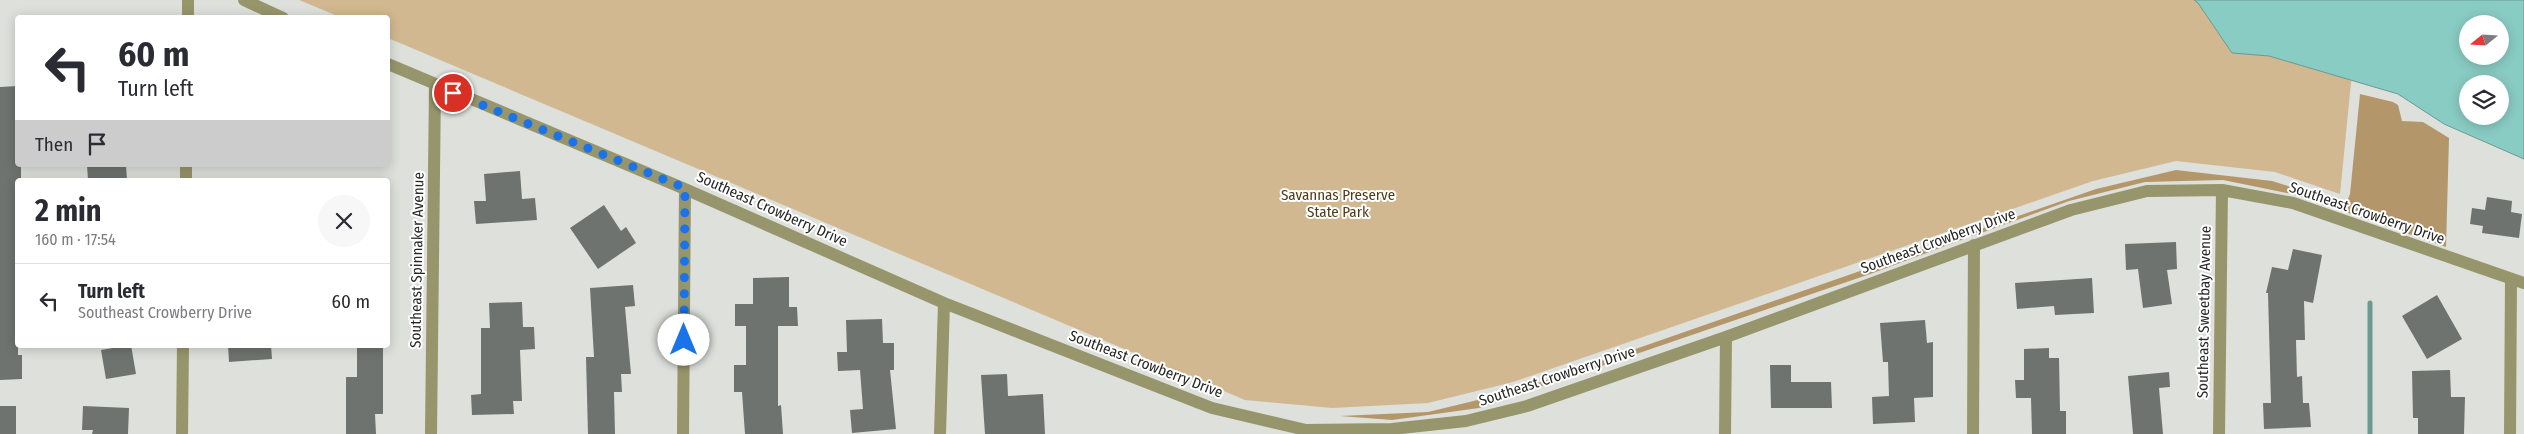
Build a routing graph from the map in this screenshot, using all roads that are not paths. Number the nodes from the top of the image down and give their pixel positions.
1 (188, 0) edge
2 (244, 0) edge
3 (188, 15) edge
4 (276, 15) edge
5 (390, 65) edge
6 (435, 86) junction
7 (685, 188) junction
8 (2222, 190) junction
9 (1974, 245) junction
10 (2511, 280) junction
11 (2524, 283) edge
12 (944, 303) junction
13 (1726, 337) junction
14 (183, 348) edge
15 (1466, 421) junction
16 (182, 434) edge
17 (431, 434) edge
18 (683, 434) edge
19 (940, 434) edge
20 (1466, 434) edge
21 (1725, 434) edge
22 (1973, 434) edge
23 (2219, 434) edge
24 (2510, 434) edge

1 - 3 street
2 - 4 street
5 - 6 street, Southeast Crowberry Drive
6 - 7 street, Southeast Crowberry Drive
6 - 17 street, Southeast Spinnaker Avenue
7 - 12 street, Southeast Crowberry Drive
7 - 18 street
8 - 9 street, Southeast Crowberry Drive
8 - 10 street, Southeast Crowberry Drive
8 - 23 street, Southeast Sweetbay Avenue
9 - 13 street, Southeast Crowberry Drive
9 - 22 street
10 - 11 street, Southeast Crowberry Drive
10 - 24 street
12 - 15 street, Southeast Crowberry Drive
12 - 19 street
13 - 15 street, Southeast Crowberry Drive
13 - 21 street
14 - 16 street
15 - 20 street

